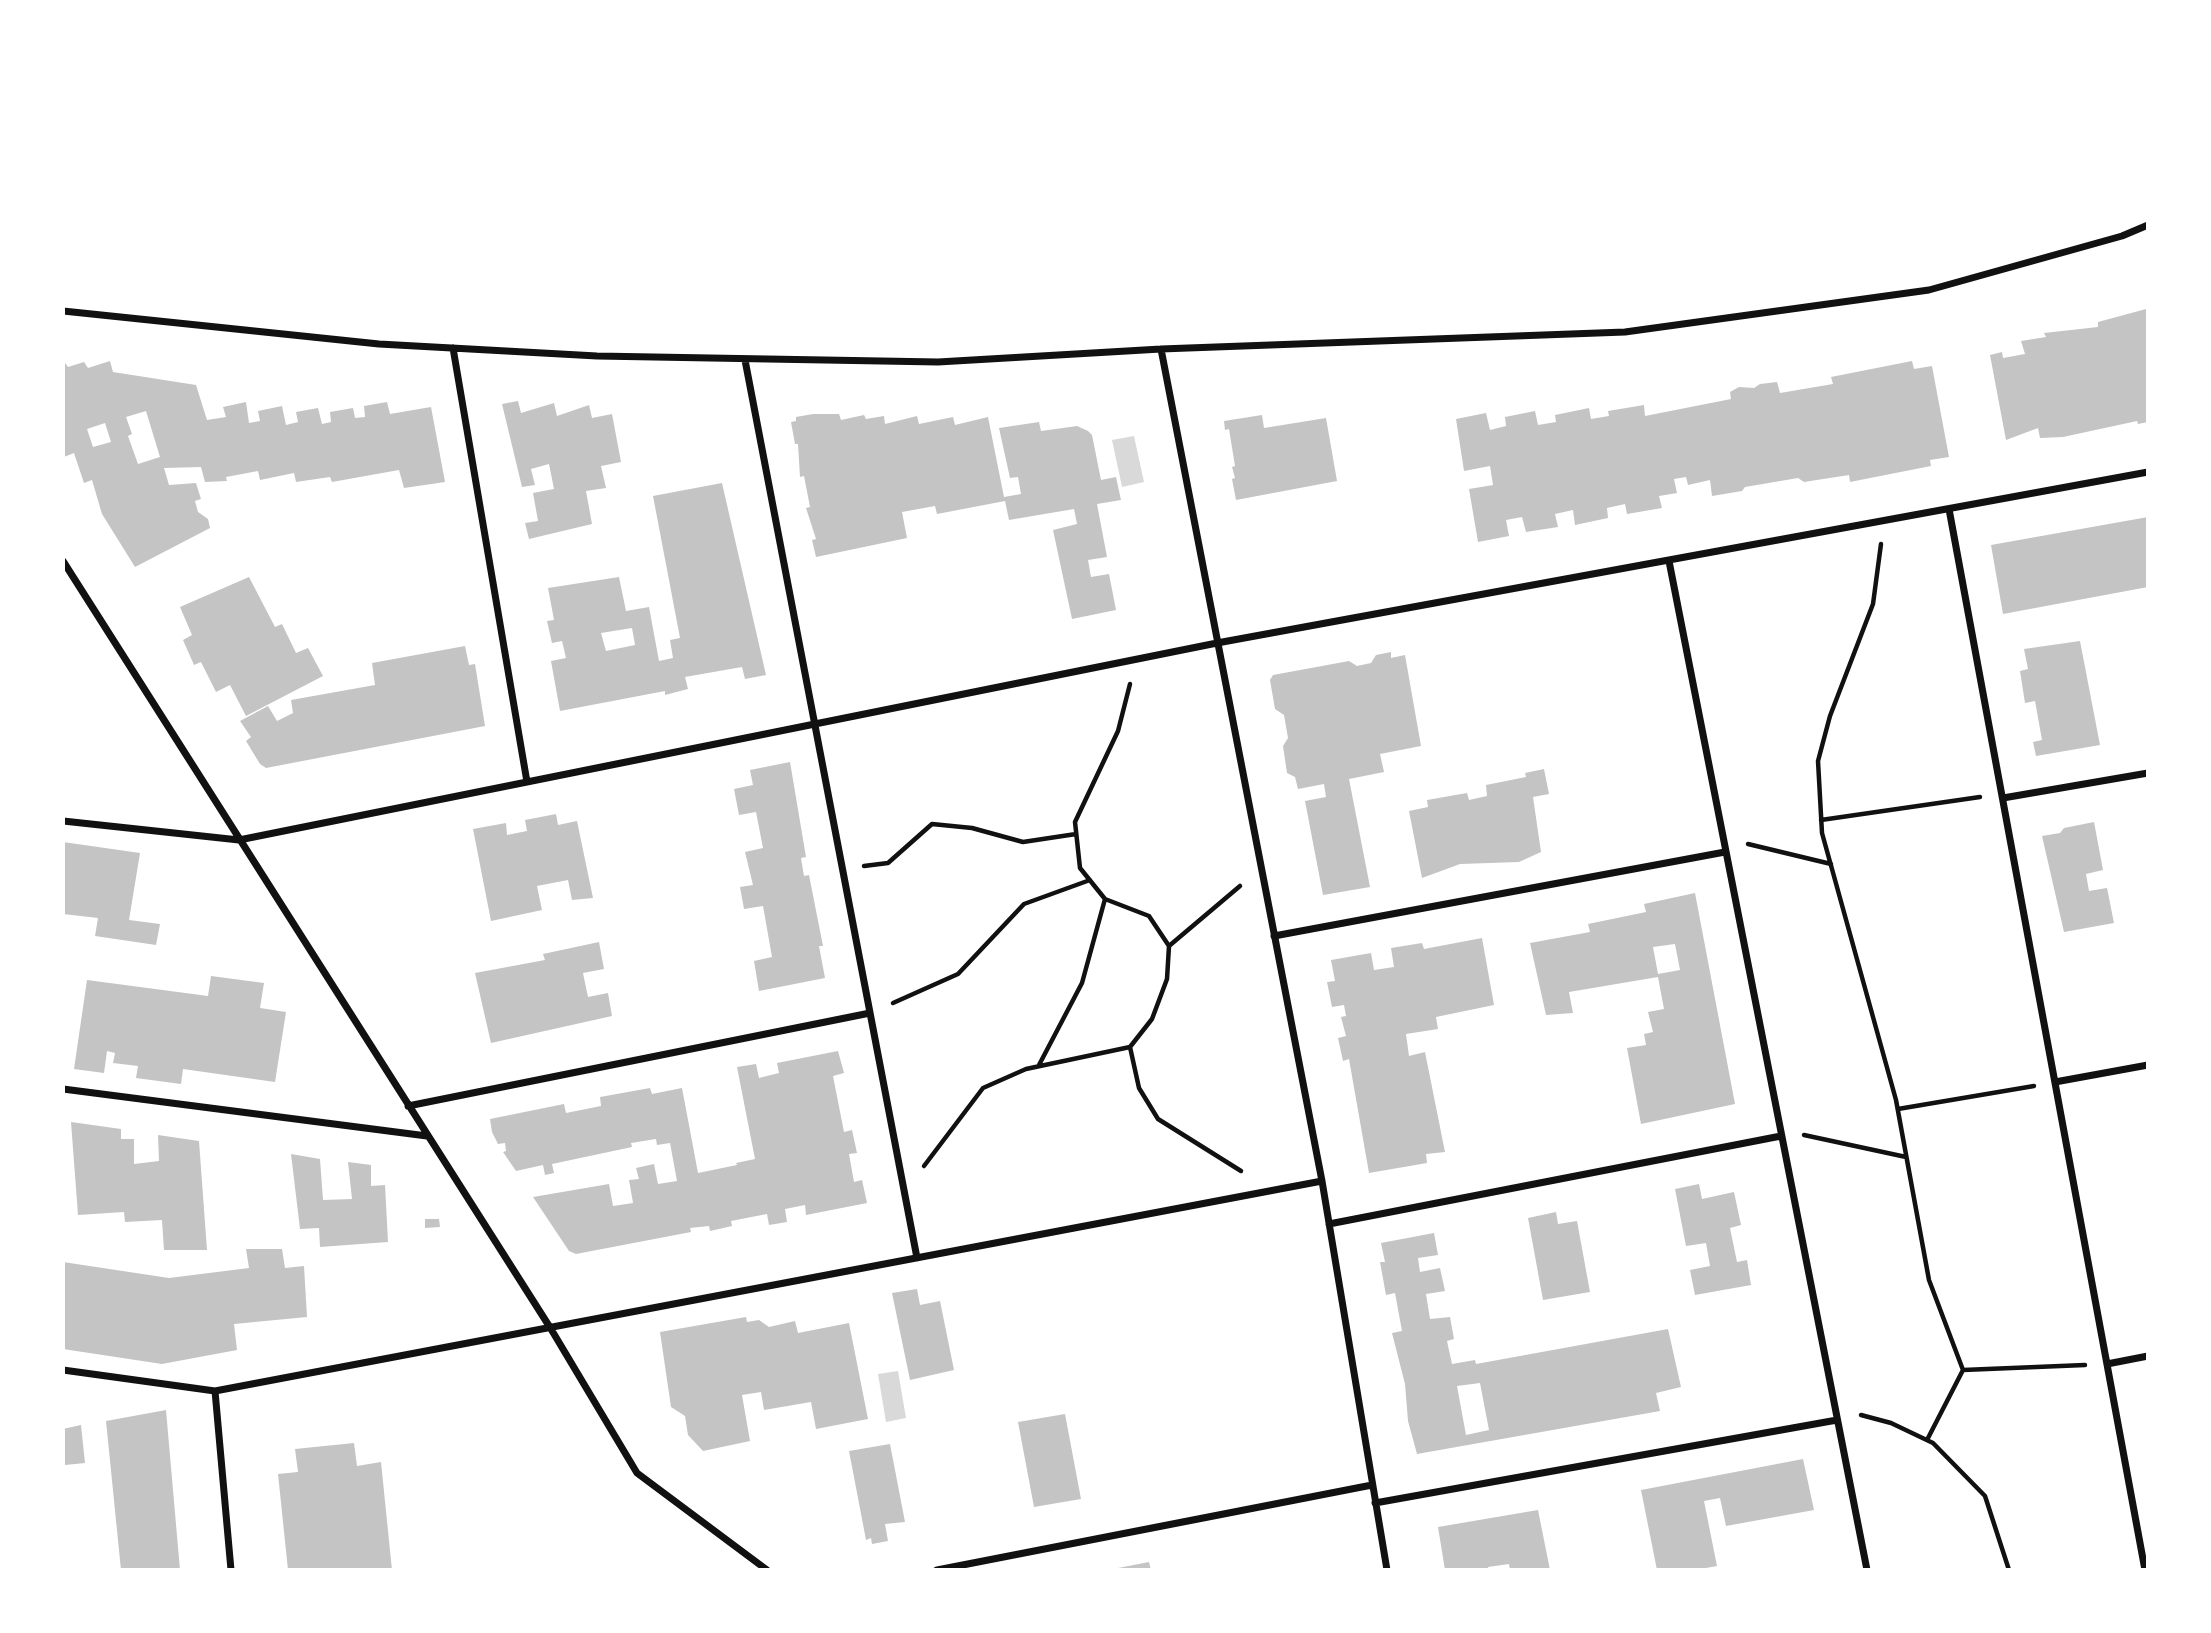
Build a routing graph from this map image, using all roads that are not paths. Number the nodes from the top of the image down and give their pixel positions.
1 (2148, 225) edge
2 (63, 311) edge
3 (453, 348) junction
4 (1161, 349) junction
5 (745, 360) junction
6 (2148, 472) edge
7 (1949, 509) junction
8 (63, 561) edge
9 (1669, 561) junction
10 (1217, 643) junction
11 (815, 724) junction
12 (2148, 773) edge
13 (527, 782) junction
14 (2002, 796) junction
15 (63, 821) edge
16 (239, 840) junction
17 (1726, 852) junction
18 (1274, 936) junction
19 (870, 1013) junction
20 (2148, 1065) edge
21 (2055, 1082) junction
22 (63, 1089) edge
23 (408, 1106) junction
24 (1781, 1133) junction
25 (427, 1136) junction
26 (1321, 1181) junction
27 (1329, 1224) junction
28 (917, 1258) junction
29 (551, 1329) junction
30 (2148, 1356) edge
31 (2107, 1364) junction
32 (63, 1370) edge
33 (215, 1391) junction
34 (1838, 1420) junction
35 (1373, 1485) junction
36 (1376, 1503) junction
37 (231, 1570) edge
38 (767, 1570) edge
39 (937, 1570) edge
40 (1387, 1570) edge
41 (1867, 1570) edge
42 (2145, 1570) edge

1 - 4 street
2 - 3 street
3 - 5 street
3 - 13 street
4 - 5 street
4 - 10 street
5 - 11 street
6 - 7 street
7 - 9 street
7 - 14 street
8 - 16 street
9 - 10 street
9 - 17 street
10 - 11 street
10 - 18 street
11 - 13 street
11 - 19 street
12 - 14 street
13 - 16 street
14 - 21 street
15 - 16 street
16 - 23 street
17 - 18 street
17 - 24 street
18 - 26 street
19 - 23 street
19 - 28 street
20 - 21 street
21 - 31 street
22 - 25 street
23 - 25 street
24 - 27 street
24 - 34 street
25 - 29 street
26 - 27 street
26 - 28 street
27 - 35 street
28 - 29 street
29 - 33 street
29 - 38 street
30 - 31 street
31 - 42 street
32 - 33 street
33 - 37 street
34 - 36 street
34 - 41 street
35 - 36 street
35 - 39 street
36 - 40 street

